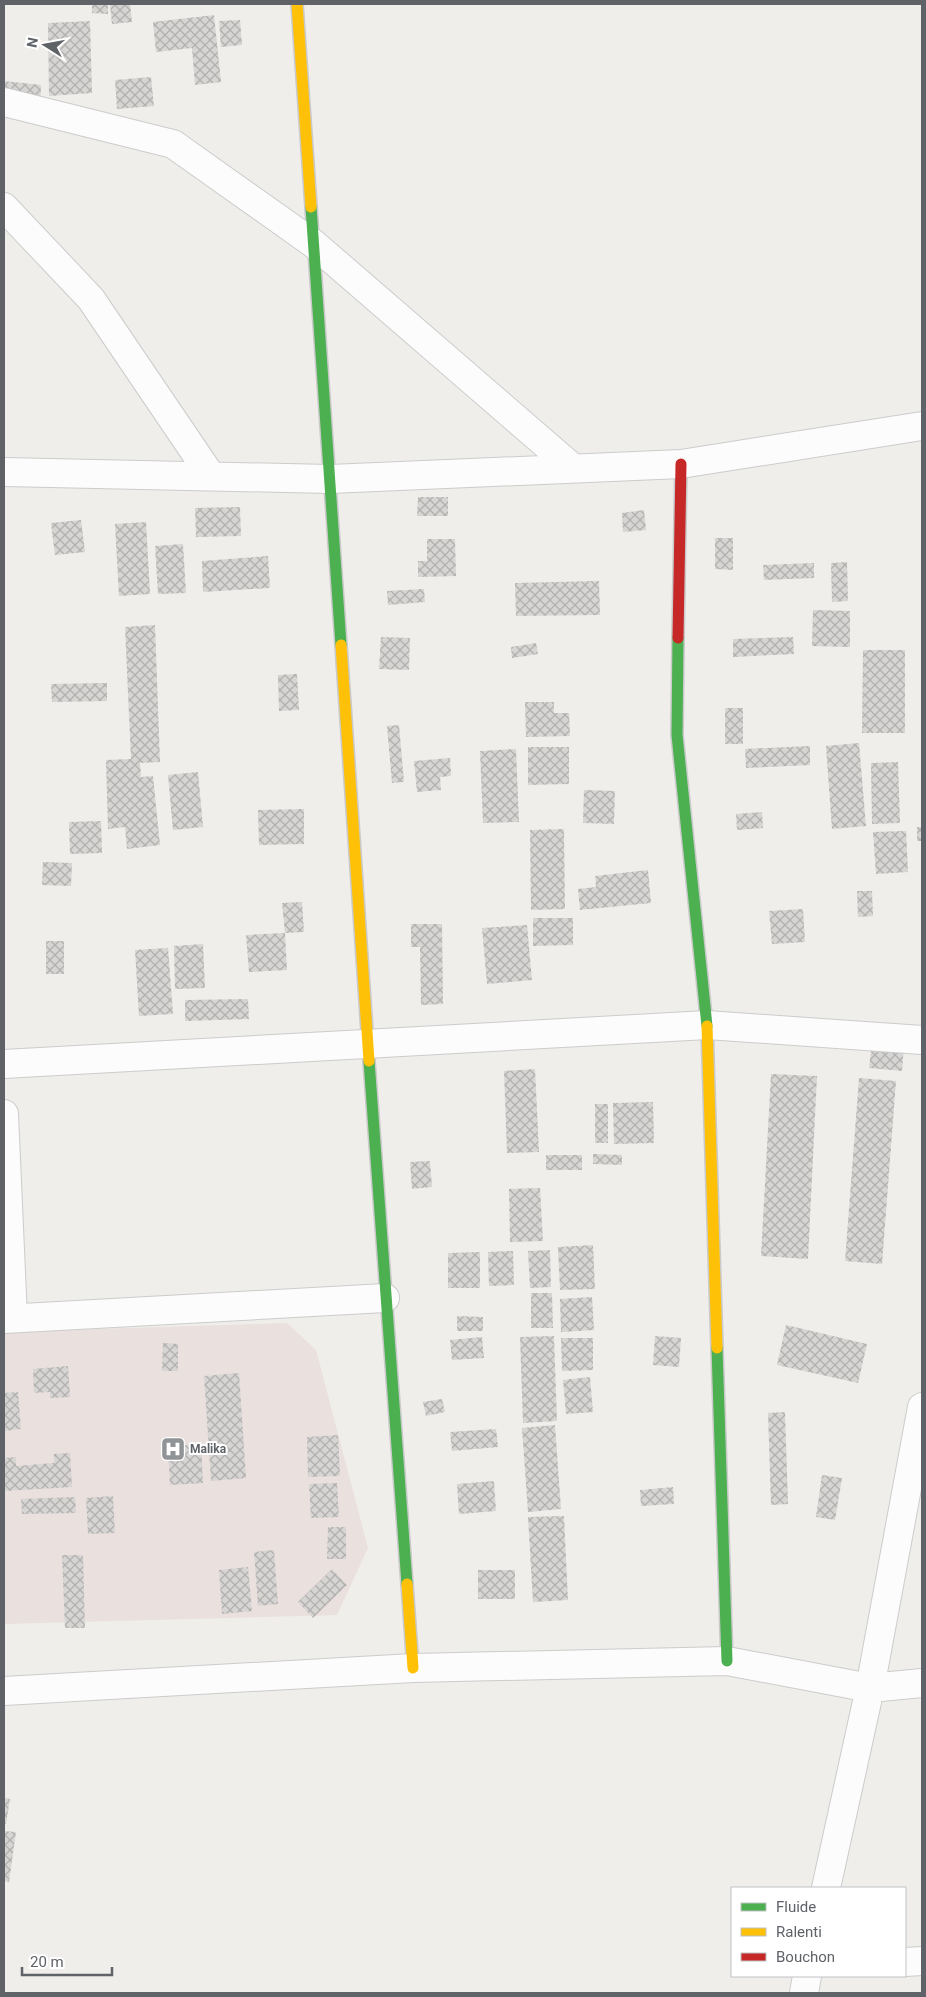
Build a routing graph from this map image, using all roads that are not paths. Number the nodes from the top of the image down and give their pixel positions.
1 (297, 4) edge
2 (4, 102) edge
3 (4, 207) edge
4 (314, 244) junction
5 (922, 426) edge
6 (681, 464) junction
7 (573, 468) junction
8 (4, 472) edge
9 (211, 476) junction
10 (330, 479) junction
11 (707, 1025) junction
12 (922, 1040) edge
13 (370, 1045) junction
14 (4, 1064) edge
15 (4, 1114) edge
16 (385, 1298) junction
17 (9, 1318) edge
18 (922, 1407) edge
19 (727, 1661) junction
20 (413, 1668) junction
21 (922, 1683) edge
22 (870, 1688) junction
23 (4, 1691) edge
24 (826, 1887) edge
25 (922, 1961) edge
26 (906, 1962) edge
27 (807, 1977) edge
28 (804, 1993) edge

1 - 4 street
2 - 4 street
3 - 9 street
4 - 7 street
4 - 10 street
5 - 6 street
6 - 7 street
6 - 11 street
7 - 10 street
8 - 9 street
9 - 10 street
10 - 13 street
11 - 12 street
11 - 13 street
11 - 19 street
13 - 14 street
13 - 16 street
15 - 17 street
16 - 17 street
16 - 20 street
18 - 22 street
19 - 20 street
19 - 22 street
20 - 23 street
21 - 22 street
22 - 24 street
25 - 26 street
27 - 28 street

